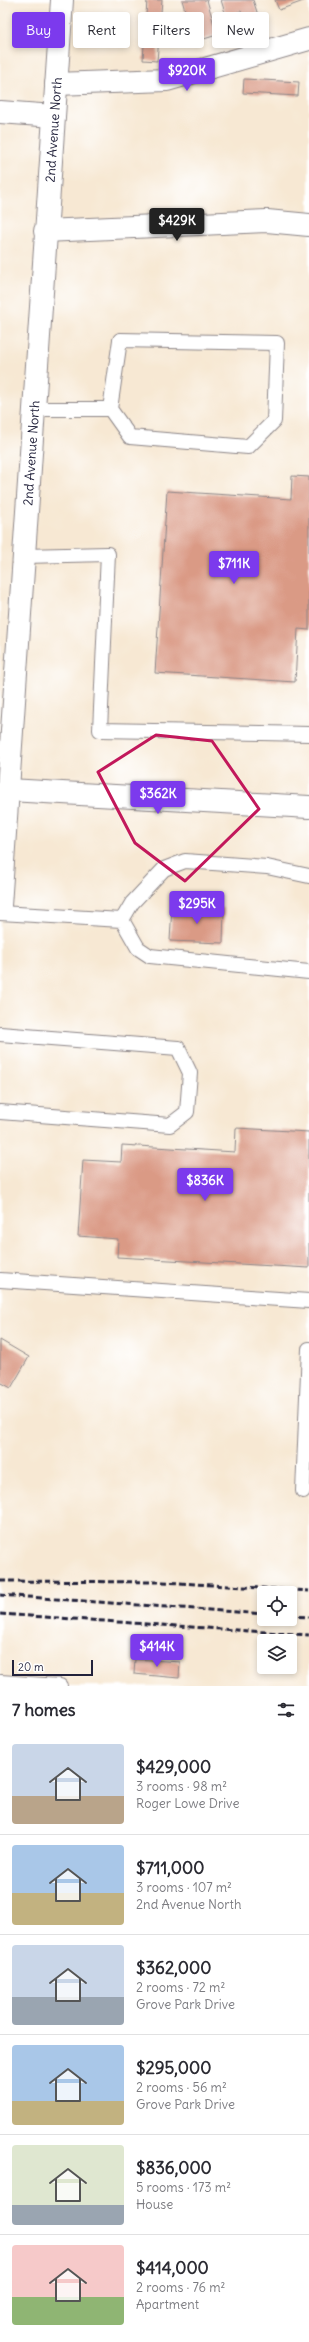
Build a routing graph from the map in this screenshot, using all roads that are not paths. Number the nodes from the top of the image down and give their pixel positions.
1 (62, 0) edge
2 (309, 39) edge
3 (56, 84) junction
4 (0, 112) edge
5 (54, 116) junction
6 (309, 225) edge
7 (45, 231) junction
8 (34, 409) junction
9 (110, 409) junction
10 (24, 556) junction
11 (309, 734) edge
12 (9, 790) junction
13 (309, 807) edge
14 (309, 876) edge
15 (0, 906) edge
16 (0, 913) edge
17 (122, 920) junction
18 (309, 972) edge
19 (0, 1034) edge
20 (0, 1112) edge
21 (0, 1280) edge
22 (309, 1301) edge
23 (309, 1350) edge
24 (303, 1491) dead end
25 (0, 1682) edge
26 (60, 1686) edge

1 - 3 street, 2nd Avenue North
2 - 3 street
3 - 5 street, 2nd Avenue North
4 - 5 street
5 - 7 street, 2nd Avenue North
6 - 7 street
7 - 8 street, 2nd Avenue North
8 - 9 lane
8 - 10 street, 2nd Avenue North
9 - 9 lane
10 - 11 lane
10 - 12 street, 2nd Avenue North
12 - 13 street
12 - 15 street, 2nd Avenue North
14 - 17 lane
16 - 17 lane
17 - 18 lane
19 - 20 lane
21 - 22 lane
23 - 24 lane
25 - 26 lane

